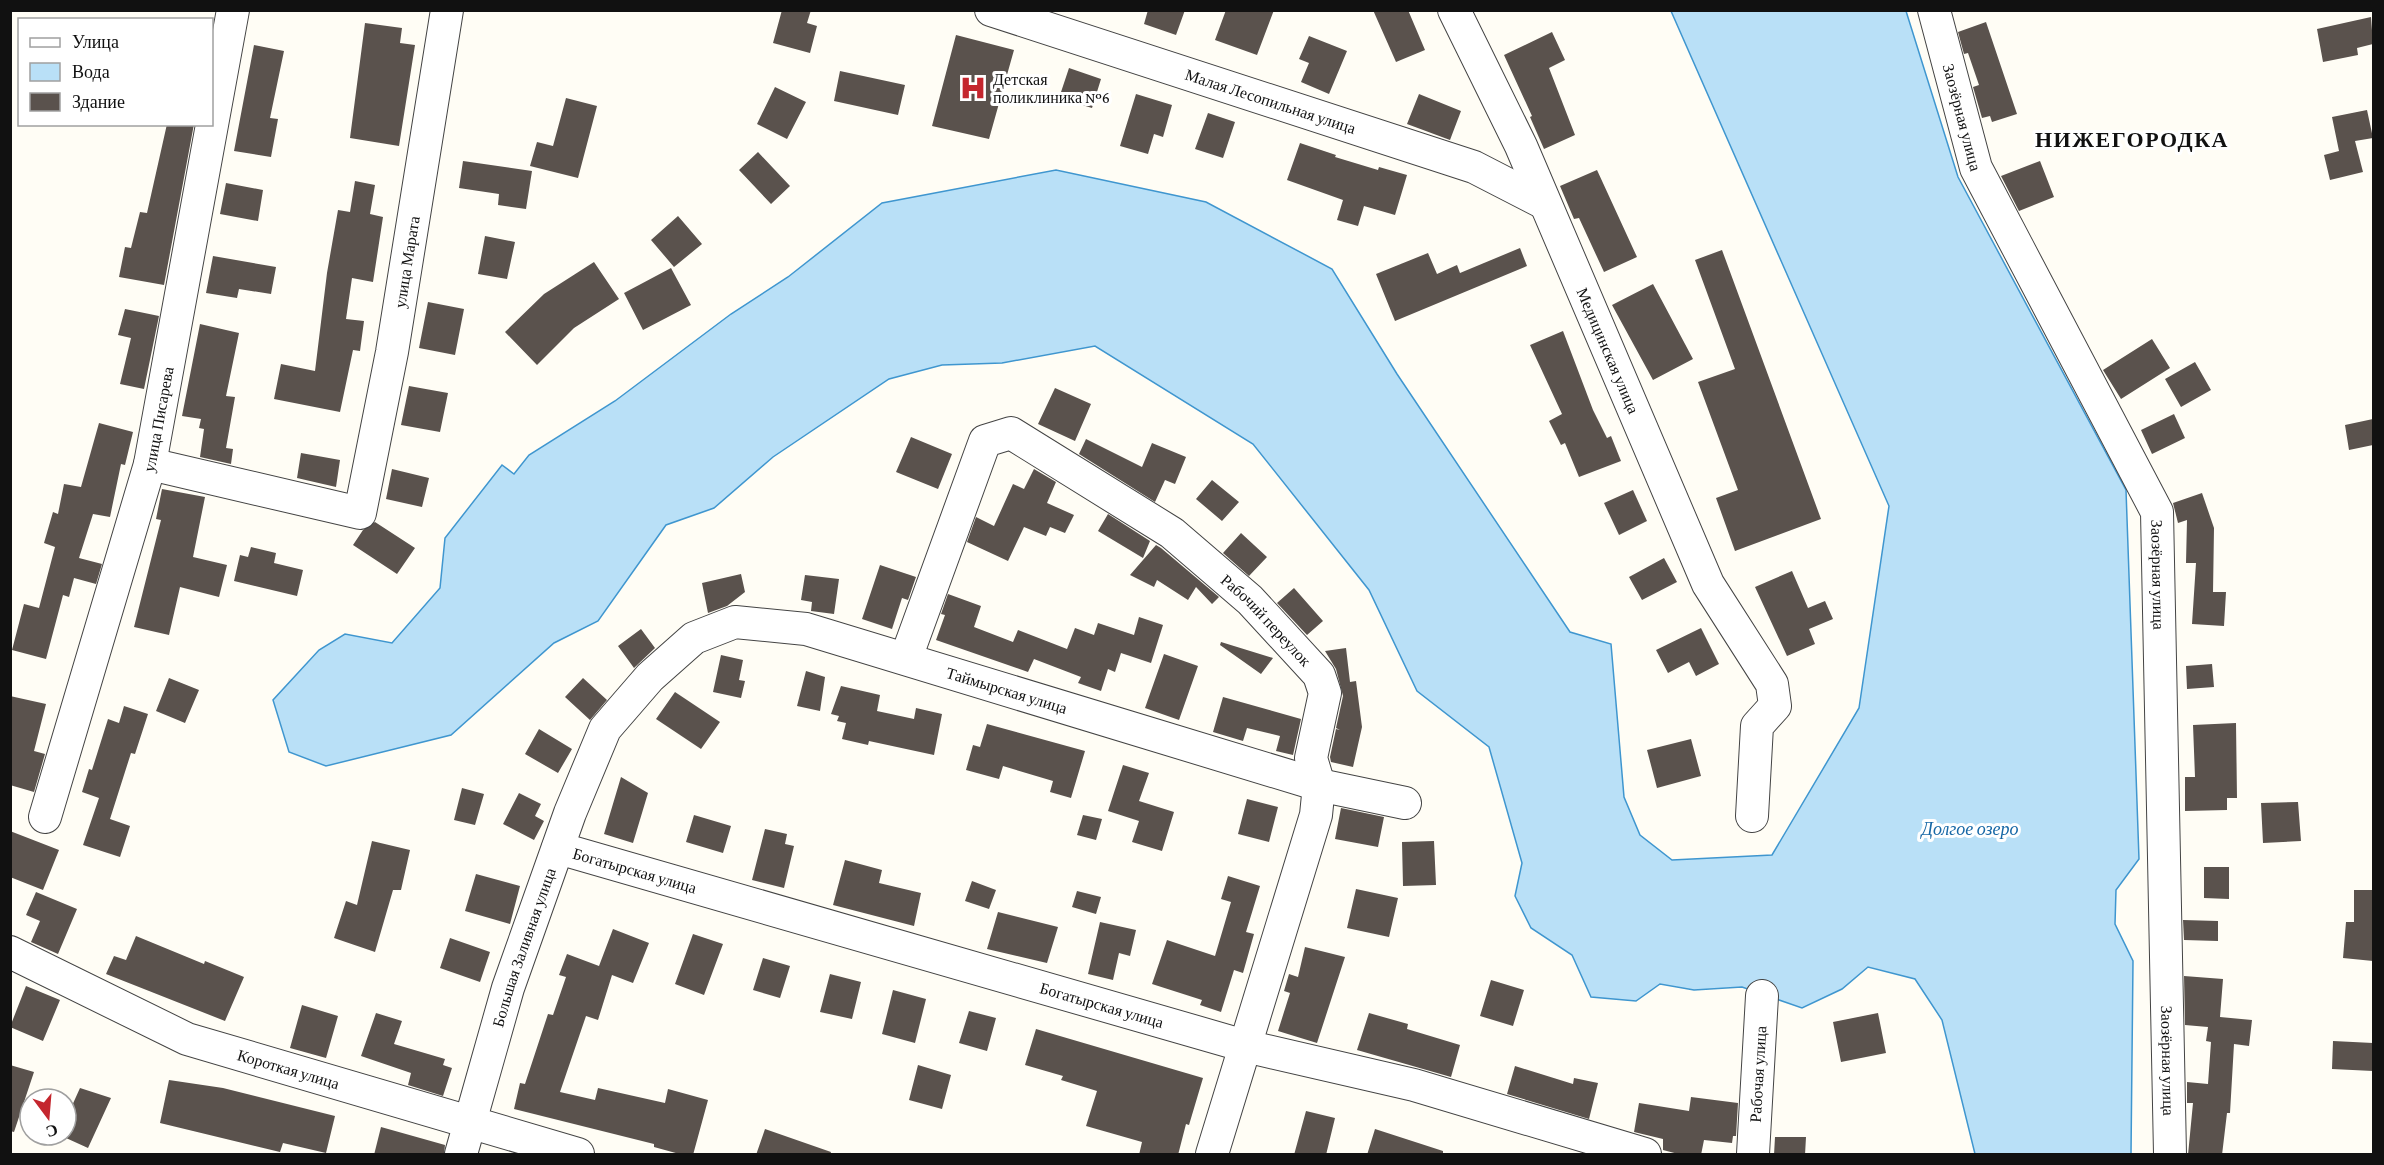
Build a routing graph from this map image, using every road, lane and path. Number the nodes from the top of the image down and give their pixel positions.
1 (233, 10) edge
2 (447, 10) edge
3 (991, 10) edge
4 (1454, 10) edge
5 (1934, 10) edge
6 (213, 119) edge
7 (212, 126) edge
8 (1544, 202) junction
9 (150, 464) junction
10 (694, 638) joint
11 (906, 658) junction
12 (1318, 785) junction
13 (1405, 803) dead end
14 (1752, 816) dead end
15 (45, 817) dead end
16 (558, 848) junction
17 (10, 952) edge
18 (1762, 996) dead end
19 (1245, 1046) junction
20 (471, 1122) junction
21 (461, 1155) edge
22 (578, 1155) edge
23 (1212, 1155) edge
24 (1645, 1155) edge
25 (1753, 1155) edge
26 (2170, 1155) edge

1 - 6 street, улица Писарева
2 - 9 street, улица Марата
3 - 8 street, Малая Лесопильная улица
4 - 8 street, Медицинская улица
5 - 26 street, Заозёрная улица
7 - 9 street, улица Писарева
8 - 14 street, Медицинская улица
9 - 15 street, улица Писарева
10 - 11 street, Таймырская улица
10 - 16 street, Большая Заливная улица
11 - 12 street, Таймырская улица
11 - 12 street, Рабочий переулок
12 - 13 street, Таймырская улица
12 - 19 street, Рабочий переулок
16 - 19 street, Богатырская улица
16 - 20 street, Большая Заливная улица
17 - 20 street, Короткая улица
18 - 25 street, Рабочая улица
19 - 23 street, Рабочий переулок
19 - 24 street, Богатырская улица
20 - 21 street, Большая Заливная улица
20 - 22 street, Короткая улица

